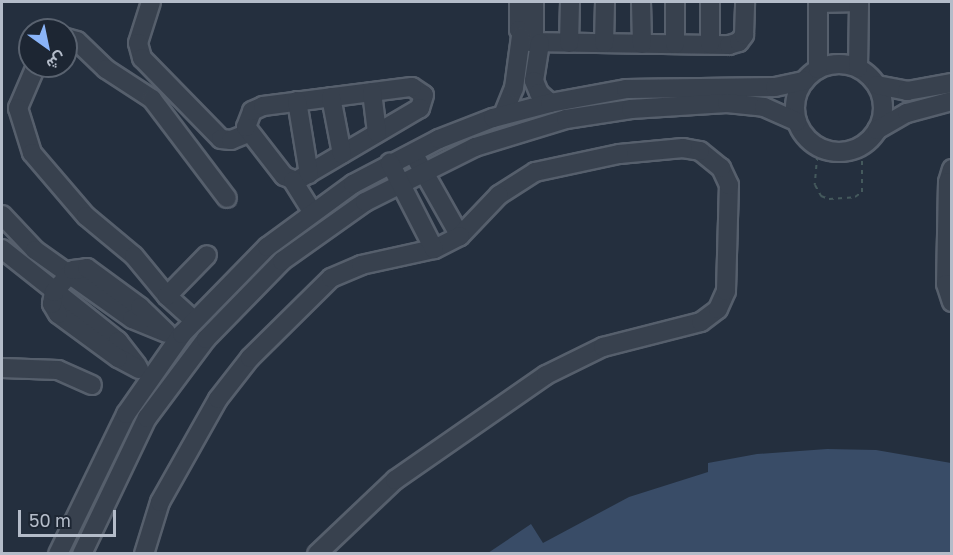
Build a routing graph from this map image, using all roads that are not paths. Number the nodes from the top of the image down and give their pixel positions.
1 (151, 2) edge
2 (519, 2) edge
3 (534, 2) edge
4 (570, 2) edge
5 (604, 2) edge
6 (641, 2) edge
7 (675, 2) edge
8 (710, 2) edge
9 (745, 2) edge
10 (818, 2) edge
11 (859, 2) edge
12 (532, 40) junction
13 (78, 43) edge
14 (569, 43) junction
15 (604, 43) junction
16 (642, 44) junction
17 (675, 44) junction
18 (710, 44) junction
19 (517, 64) junction
20 (536, 66) junction
21 (858, 68) junction
22 (811, 75) junction
23 (31, 78) edge
24 (951, 83) edge
25 (877, 85) junction
26 (372, 92) junction
27 (331, 97) junction
28 (923, 99) junction
29 (297, 101) junction
30 (951, 101) edge
31 (550, 103) junction
32 (502, 116) junction
33 (797, 122) junction
34 (878, 130) junction
35 (248, 133) junction
36 (377, 133) junction
37 (413, 151) junction
38 (342, 154) junction
39 (390, 163) junction
40 (951, 169) edge
41 (422, 171) junction
42 (301, 177) junction
43 (399, 183) junction
44 (227, 198) dead end
45 (444, 208) junction
46 (312, 212) junction
47 (2, 215) edge
48 (418, 221) junction
49 (460, 236) junction
50 (2, 249) edge
51 (434, 249) junction
52 (207, 255) dead end
53 (245, 267) junction
54 (69, 274) junction
55 (259, 281) junction
56 (54, 292) junction
57 (167, 296) junction
58 (951, 302) edge
59 (183, 328) junction
60 (206, 339) junction
61 (2, 368) edge
62 (143, 375) junction
63 (92, 386) dead end
64 (114, 435) junction
65 (133, 445) junction
66 (58, 554) edge
67 (82, 554) edge
68 (144, 554) edge
69 (317, 554) edge

1 - 35 street
2 - 12 street
3 - 12 street
4 - 14 street
5 - 15 street
6 - 16 street
7 - 17 street
8 - 18 street
9 - 18 street
10 - 11 street
10 - 22 street
11 - 21 street
12 - 14 street
12 - 19 street
12 - 20 street
13 - 44 street
14 - 15 street
15 - 16 street
16 - 17 street
17 - 18 street
19 - 20 street
19 - 32 street
20 - 31 street
21 - 22 street
21 - 25 street
22 - 31 street
22 - 33 street
23 - 57 street
24 - 28 street
25 - 28 street
25 - 34 street
26 - 27 street
26 - 36 street
26 - 36 street
27 - 29 street
27 - 38 street
28 - 30 street
28 - 34 street
29 - 35 street
29 - 42 street
31 - 32 street
32 - 37 street
33 - 34 street
33 - 41 street
35 - 42 street
36 - 38 street
37 - 39 street
37 - 41 street
38 - 42 street
39 - 43 street
39 - 46 street
40 - 58 street
41 - 43 street
41 - 45 street
42 - 46 street
43 - 48 street
43 - 55 street
45 - 48 street
45 - 49 street
46 - 53 street
47 - 54 street
48 - 51 street
49 - 51 street
49 - 69 street
50 - 56 street
51 - 68 street
52 - 57 street
53 - 55 street
53 - 59 street
54 - 56 street
54 - 59 street
55 - 60 street
56 - 62 street
57 - 59 street
59 - 60 street
59 - 62 street
60 - 65 street
61 - 63 street
62 - 64 street
64 - 65 street
64 - 66 street
65 - 67 street

